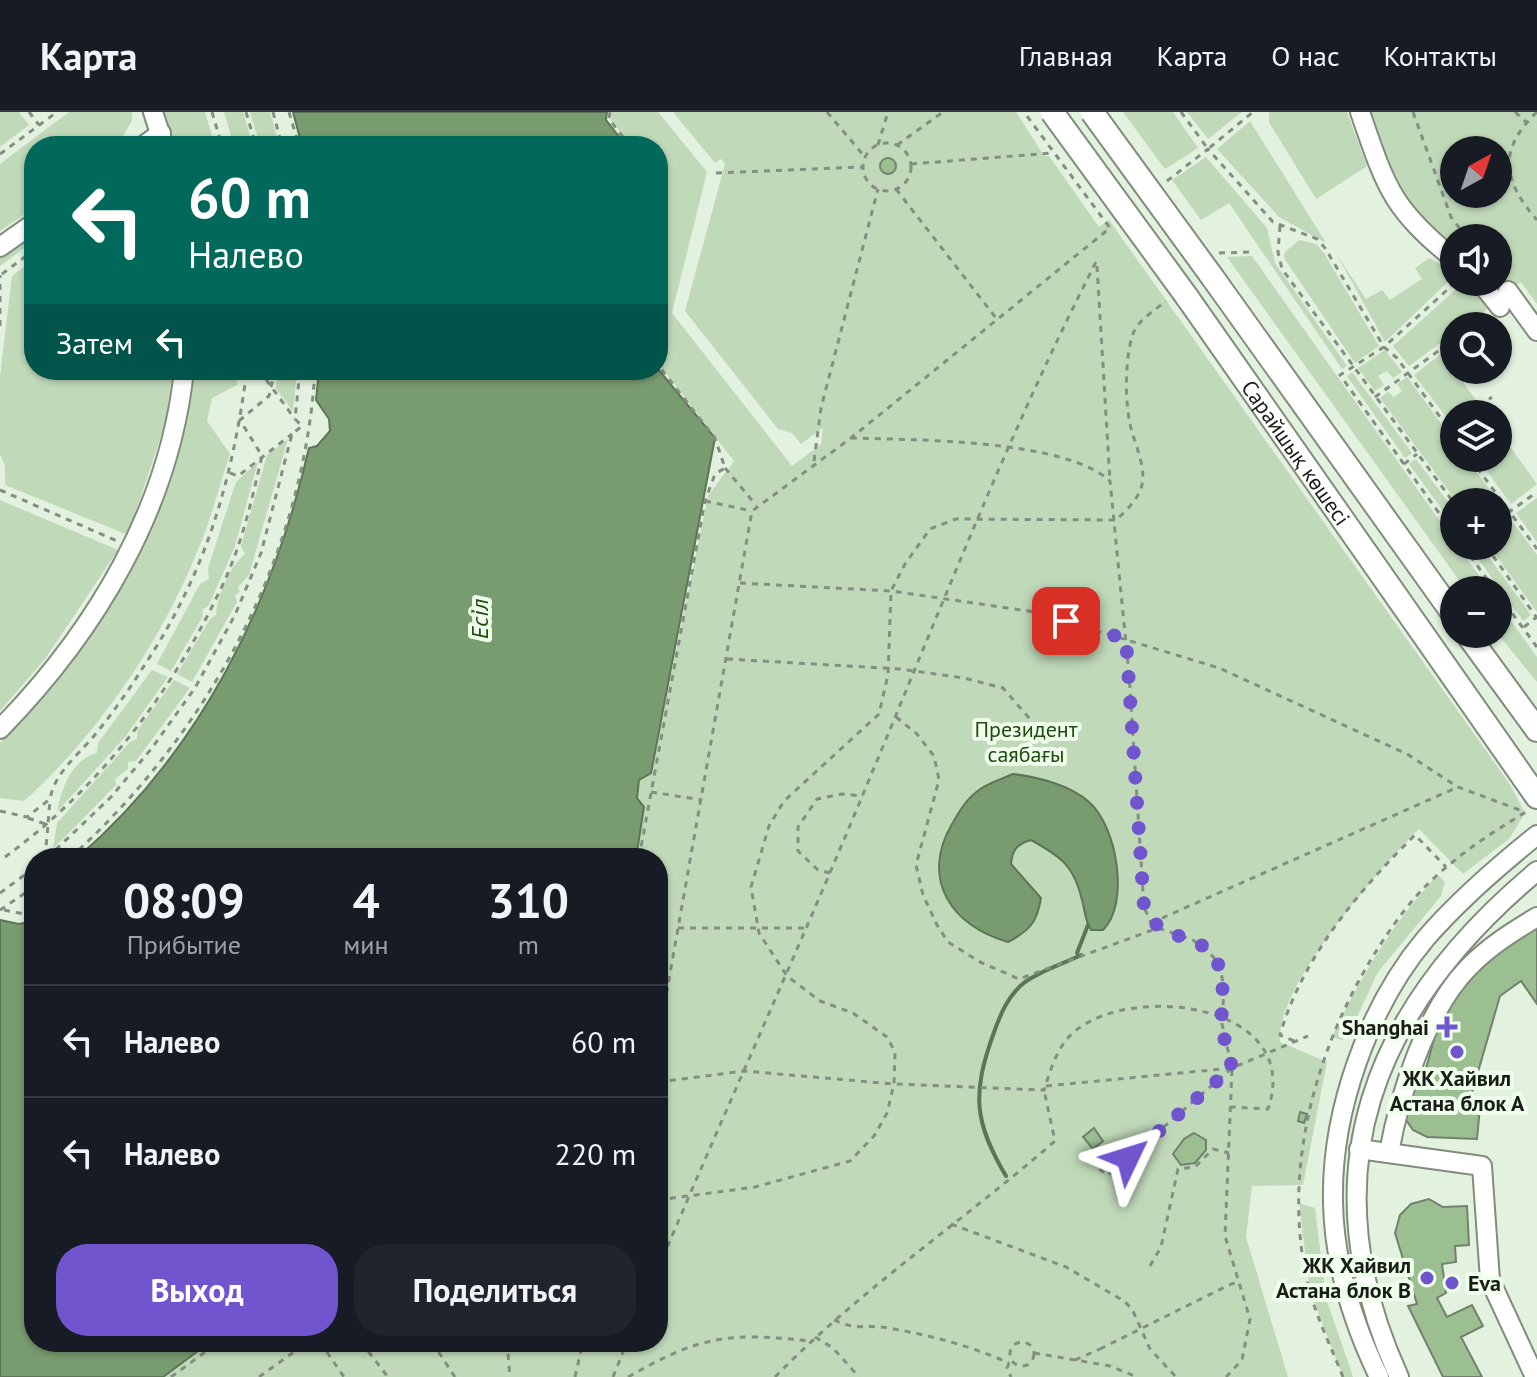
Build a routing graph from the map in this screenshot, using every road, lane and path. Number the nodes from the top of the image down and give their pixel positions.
1 (29, 112) edge
2 (57, 112) edge
3 (153, 112) edge
4 (212, 112) edge
5 (246, 112) edge
6 (273, 112) edge
7 (289, 112) edge
8 (610, 112) edge
9 (827, 112) edge
10 (888, 112) edge
11 (943, 112) edge
12 (1024, 112) edge
13 (1052, 112) edge
14 (1092, 112) edge
15 (1181, 112) edge
16 (1253, 112) edge
17 (1360, 112) edge
18 (1413, 112) edge
19 (1515, 112) edge
20 (1537, 112) edge
21 (1526, 122) junction
22 (39, 125) junction
23 (24, 136) edge
24 (24, 136) edge
25 (161, 136) edge
26 (219, 136) edge
27 (253, 136) edge
28 (279, 136) edge
29 (296, 136) edge
30 (622, 136) edge
31 (878, 145) junction
32 (897, 145) junction
33 (1208, 149) junction
34 (1053, 153) junction
35 (0, 154) edge
36 (865, 157) junction
37 (911, 164) junction
38 (863, 167) junction
39 (716, 173) dead end
40 (878, 189) junction
41 (896, 189) junction
42 (1537, 220) edge
43 (1456, 224) edge
44 (1280, 226) junction
45 (24, 230) edge
46 (0, 247) edge
47 (1440, 247) edge
48 (1252, 252) dead end
49 (1219, 253) dead end
50 (24, 257) edge
51 (0, 275) edge
52 (1440, 296) edge
53 (1500, 296) edge
54 (1176, 299) junction
55 (996, 318) junction
56 (0, 326) edge
57 (1537, 331) edge
58 (1384, 347) junction
59 (1440, 350) edge
60 (1353, 367) junction
61 (1408, 373) junction
62 (668, 378) edge
63 (183, 380) edge
64 (246, 380) edge
65 (266, 380) edge
66 (274, 380) edge
67 (299, 380) edge
68 (314, 380) edge
69 (273, 390) junction
70 (1375, 397) junction
71 (1492, 397) dead end
72 (1488, 400) edge
73 (1440, 417) edge
74 (295, 419) junction
75 (240, 420) junction
76 (302, 426) junction
77 (308, 428) junction
78 (292, 434) junction
79 (851, 438) junction
80 (1008, 449) junction
81 (1417, 454) junction
82 (262, 456) junction
83 (814, 463) junction
84 (1404, 464) junction
85 (725, 468) junction
86 (230, 473) junction
87 (1110, 481) junction
88 (1443, 488) edge
89 (0, 490) edge
90 (1537, 492) edge
91 (705, 501) junction
92 (756, 505) junction
93 (1512, 510) edge
94 (752, 511) junction
95 (1440, 514) edge
96 (1512, 516) edge
97 (976, 519) junction
98 (1116, 520) junction
99 (131, 547) junction
100 (1537, 549) edge
101 (1496, 560) edge
102 (740, 583) junction
103 (891, 591) junction
104 (1440, 595) edge
105 (942, 600) junction
106 (1512, 614) edge
107 (1537, 618) edge
108 (1522, 628) junction
109 (1126, 639) junction
110 (1537, 647) edge
111 (1478, 648) edge
112 (727, 659) junction
113 (888, 668) junction
114 (915, 671) junction
115 (1528, 709) edge
116 (896, 717) junction
117 (1030, 719) dead end
118 (0, 729) edge
119 (1537, 730) edge
120 (1458, 787) junction
121 (651, 792) junction
122 (863, 796) junction
123 (50, 799) junction
124 (702, 800) junction
125 (1532, 805) edge
126 (0, 811) edge
127 (27, 817) junction
128 (48, 825) junction
129 (1537, 835) edge
130 (47, 848) edge
131 (57, 848) edge
132 (80, 848) edge
133 (641, 848) edge
134 (5, 857) dead end
135 (1446, 867) dead end
136 (1537, 871) edge
137 (830, 873) junction
138 (24, 875) edge
139 (0, 893) edge
140 (24, 894) edge
141 (1, 909) edge
142 (24, 912) edge
143 (1537, 917) edge
144 (1151, 923) junction
145 (678, 928) junction
146 (758, 928) junction
147 (807, 928) junction
148 (1158, 928) junction
149 (787, 976) junction
150 (668, 984) edge
151 (1223, 1016) junction
152 (1308, 1036) dead end
153 (1294, 1041) junction
154 (1268, 1051) junction
155 (1232, 1068) junction
156 (744, 1071) junction
157 (668, 1081) edge
158 (894, 1084) junction
159 (1045, 1088) junction
160 (1231, 1107) junction
161 (1359, 1149) junction
162 (1229, 1153) junction
163 (1389, 1153) junction
164 (1099, 1169) dead end
165 (690, 1193) junction
166 (668, 1198) edge
167 (951, 1224) junction
168 (668, 1245) edge
169 (1150, 1266) dead end
170 (1239, 1281) junction
171 (834, 1320) junction
172 (815, 1336) junction
173 (205, 1352) edge
174 (294, 1352) edge
175 (327, 1352) edge
176 (369, 1352) edge
177 (439, 1352) edge
178 (508, 1352) edge
179 (581, 1352) edge
180 (623, 1352) edge
181 (1010, 1353) junction
182 (1034, 1353) junction
183 (1075, 1360) junction
184 (1009, 1363) junction
185 (267, 1372) junction
186 (171, 1377) edge
187 (259, 1377) edge
188 (271, 1377) edge
189 (344, 1377) edge
190 (388, 1377) edge
191 (455, 1377) edge
192 (510, 1377) edge
193 (575, 1377) edge
194 (613, 1377) edge
195 (628, 1377) edge
196 (775, 1377) edge
197 (859, 1377) edge
198 (1011, 1377) edge
199 (1137, 1377) edge
200 (1176, 1377) edge
201 (1226, 1377) edge
202 (1379, 1377) edge
203 (1399, 1377) edge
204 (1535, 1377) edge

1 - 22 path
2 - 22 path
3 - 25 street
4 - 26 path
5 - 27 path
6 - 28 path
7 - 29 path
8 - 30 path
9 - 36 path
10 - 31 path
11 - 32 path
12 - 34 path
13 - 54 main road, Сарайшық көшесі, bridge
14 - 104 main road, Сарайшық көшесі, bridge
15 - 33 path
16 - 33 path
17 - 47 street
18 - 43 path
19 - 21 path
20 - 21 path
21 - 42 path
22 - 24 path
23 - 35 path
31 - 32 path
31 - 36 path
32 - 37 path
33 - 44 path
34 - 37 path
34 - 55 path
36 - 38 path
37 - 41 path
38 - 39 path
38 - 40 path
40 - 41 path
40 - 83 path
41 - 55 path
44 - 58 path
44 - 60 path
45 - 46 street
48 - 49 path
50 - 51 path
51 - 56 path
52 - 58 path
53 - 57 street
54 - 98 path
54 - 125 main road, Сарайшық көшесі
55 - 79 path
58 - 60 path
58 - 61 path
59 - 61 path
60 - 70 path
60 - 84 path
61 - 70 path
61 - 73 path
62 - 85 path
63 - 99 street
64 - 75 path
65 - 69 path
66 - 69 path
67 - 74 path
68 - 77 path
69 - 74 path
69 - 75 path
70 - 81 path
71 - 72 path
74 - 76 path
75 - 82 path
75 - 86 path
76 - 77 path
76 - 78 path
77 - 132 path
78 - 82 path
78 - 131 path
79 - 80 path
79 - 83 path
80 - 87 path
80 - 87 path
80 - 97 path
81 - 84 path
81 - 88 path
82 - 86 path
82 - 128 path
83 - 92 path
84 - 95 path
85 - 91 path
85 - 92 path
86 - 123 path
87 - 98 path
89 - 99 path
90 - 93 path
91 - 94 path
91 - 121 path
92 - 94 path
94 - 102 path
96 - 100 path
97 - 98 path
97 - 103 path
97 - 105 path
98 - 109 path
99 - 118 street
101 - 107 path
102 - 103 path
102 - 112 path
103 - 105 path
103 - 113 path
105 - 109 path
105 - 114 path
106 - 108 path
107 - 108 path
108 - 110 path
109 - 120 path
109 - 144 path
111 - 115 main road
112 - 113 path
112 - 124 path
113 - 114 path
113 - 146 path
114 - 116 path
114 - 117 path
115 - 119 main road
116 - 122 path
116 - 148 path
120 - 125 path
120 - 144 path
121 - 124 path
121 - 133 path
122 - 137 path
122 - 137 path
123 - 127 path
123 - 128 path
124 - 145 path
126 - 127 path
127 - 128 path
128 - 130 path
128 - 134 path
129 - 202 street
135 - 153 path
136 - 161 street
137 - 147 path
138 - 139 path
140 - 141 path
141 - 142 path
143 - 163 street
144 - 148 path
145 - 146 path
145 - 150 path
146 - 147 path
146 - 149 path
147 - 149 path
148 - 151 path
149 - 156 path
149 - 158 path
151 - 154 path
151 - 155 path
151 - 159 path
152 - 153 path
153 - 154 path
154 - 155 path
154 - 160 path
155 - 159 path
155 - 160 path
155 - 164 path
156 - 157 path
156 - 158 path
156 - 165 path
158 - 159 path
158 - 165 path
159 - 167 path
160 - 162 path
161 - 163 street
161 - 203 street
162 - 169 path
162 - 170 path
163 - 204 street
165 - 166 path
165 - 168 path
167 - 171 path
167 - 200 path
170 - 183 path, bridge
170 - 201 path
171 - 172 path
171 - 184 path
172 - 195 path
172 - 196 path
172 - 197 path
173 - 186 path
174 - 185 path
175 - 189 path
176 - 190 path
177 - 191 path
178 - 192 path
179 - 193 path
180 - 194 path
181 - 182 path
181 - 182 path
181 - 184 path
182 - 183 path
183 - 199 path
184 - 198 path
185 - 187 path
185 - 188 path

